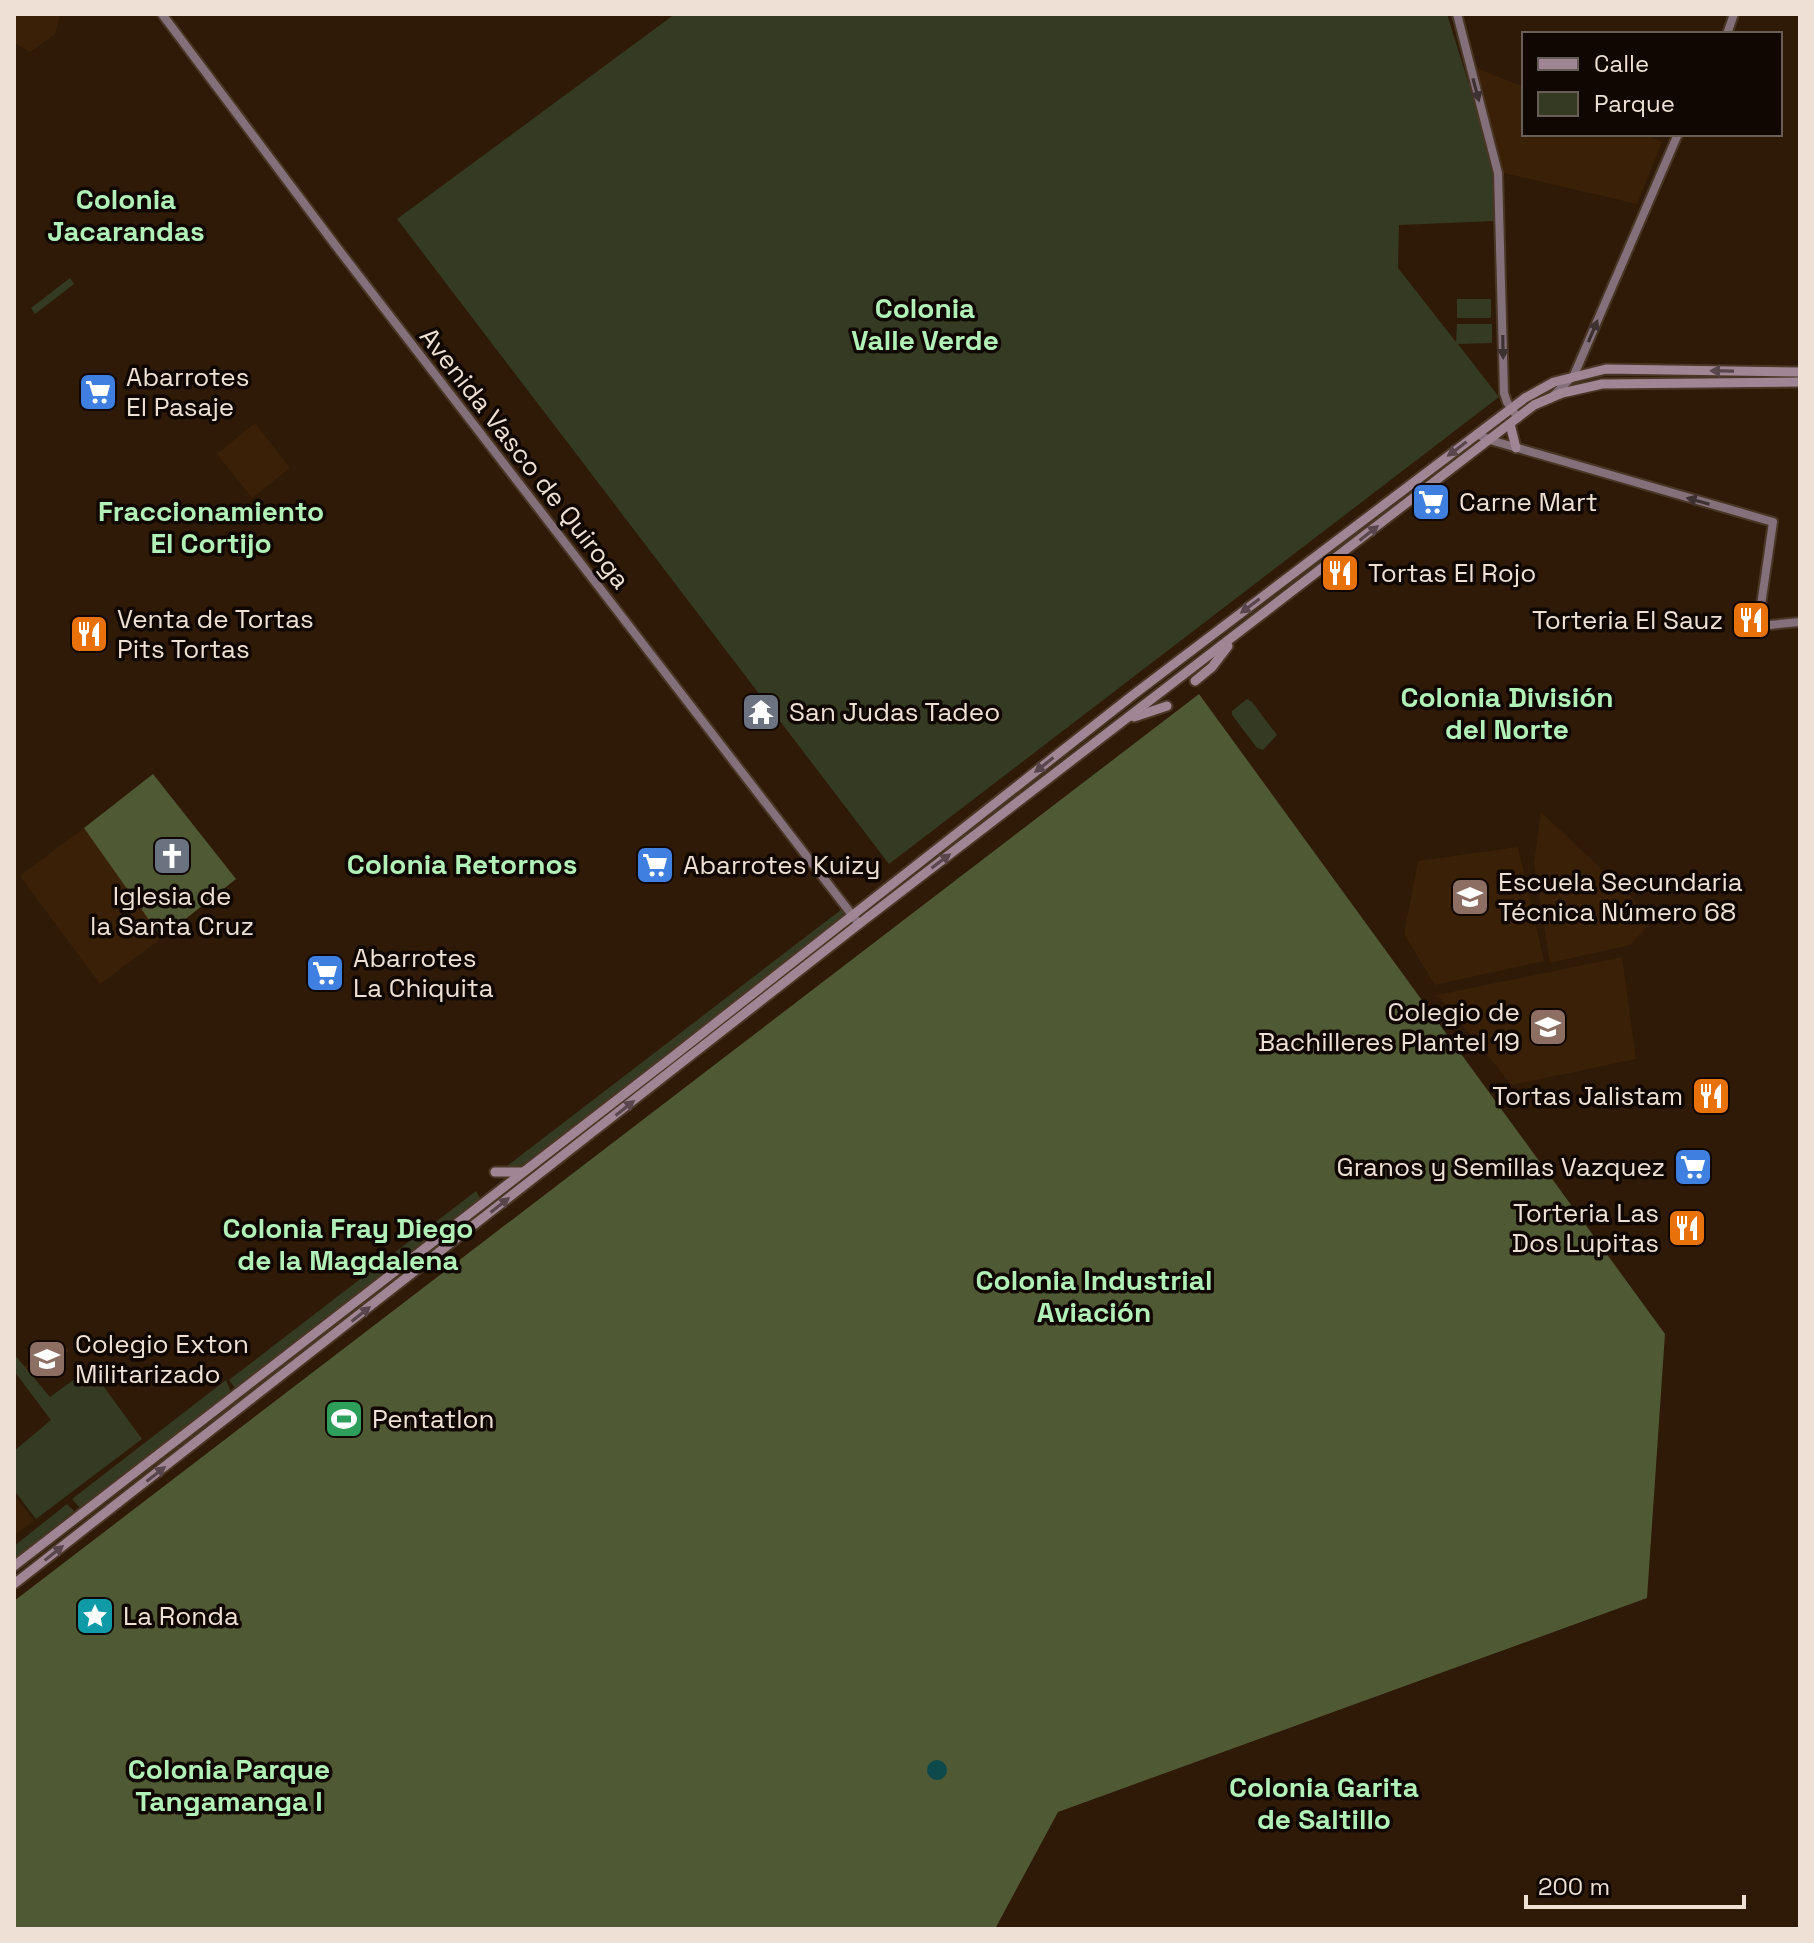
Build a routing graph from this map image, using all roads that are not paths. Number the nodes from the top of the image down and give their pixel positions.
1 (162, 14) edge
2 (1457, 14) edge
3 (1677, 136) edge
4 (1800, 372) edge
5 (1574, 375) junction
6 (1800, 382) edge
7 (1552, 396) junction
8 (1511, 408) junction
9 (1514, 421) junction
10 (1477, 434) junction
11 (1490, 440) junction
12 (1516, 448) junction
13 (1315, 557) junction
14 (1324, 568) junction
15 (1800, 622) edge
16 (1192, 676) junction
17 (1133, 695) junction
18 (1167, 706) dead end
19 (1127, 719) junction
20 (900, 885) junction
21 (856, 920) junction
22 (495, 1172) dead end
23 (522, 1172) junction
24 (14, 1566) edge
25 (14, 1584) edge

1 - 21 main road, Avenida Vasco de Quiroga
2 -> 8 main road
5 -> 3 main road
4 -> 5 main road
5 - 7 main road
5 - 8 main road
6 - 7 main road
7 - 9 main road
8 - 9 main road
8 - 10 main road
9 - 11 main road
9 - 12 main road
10 - 11 main road
10 -> 13 main road
11 - 12 main road
14 -> 11 main road
15 -> 12 main road
13 - 14 main road
13 -> 17 main road
14 - 16 main road
16 - 17 main road
16 - 19 main road
17 -> 20 main road
18 - 19 main road
20 -> 19 main road
20 - 21 main road
21 - 23 main road
25 -> 21 main road
22 - 23 main road
23 - 24 main road

